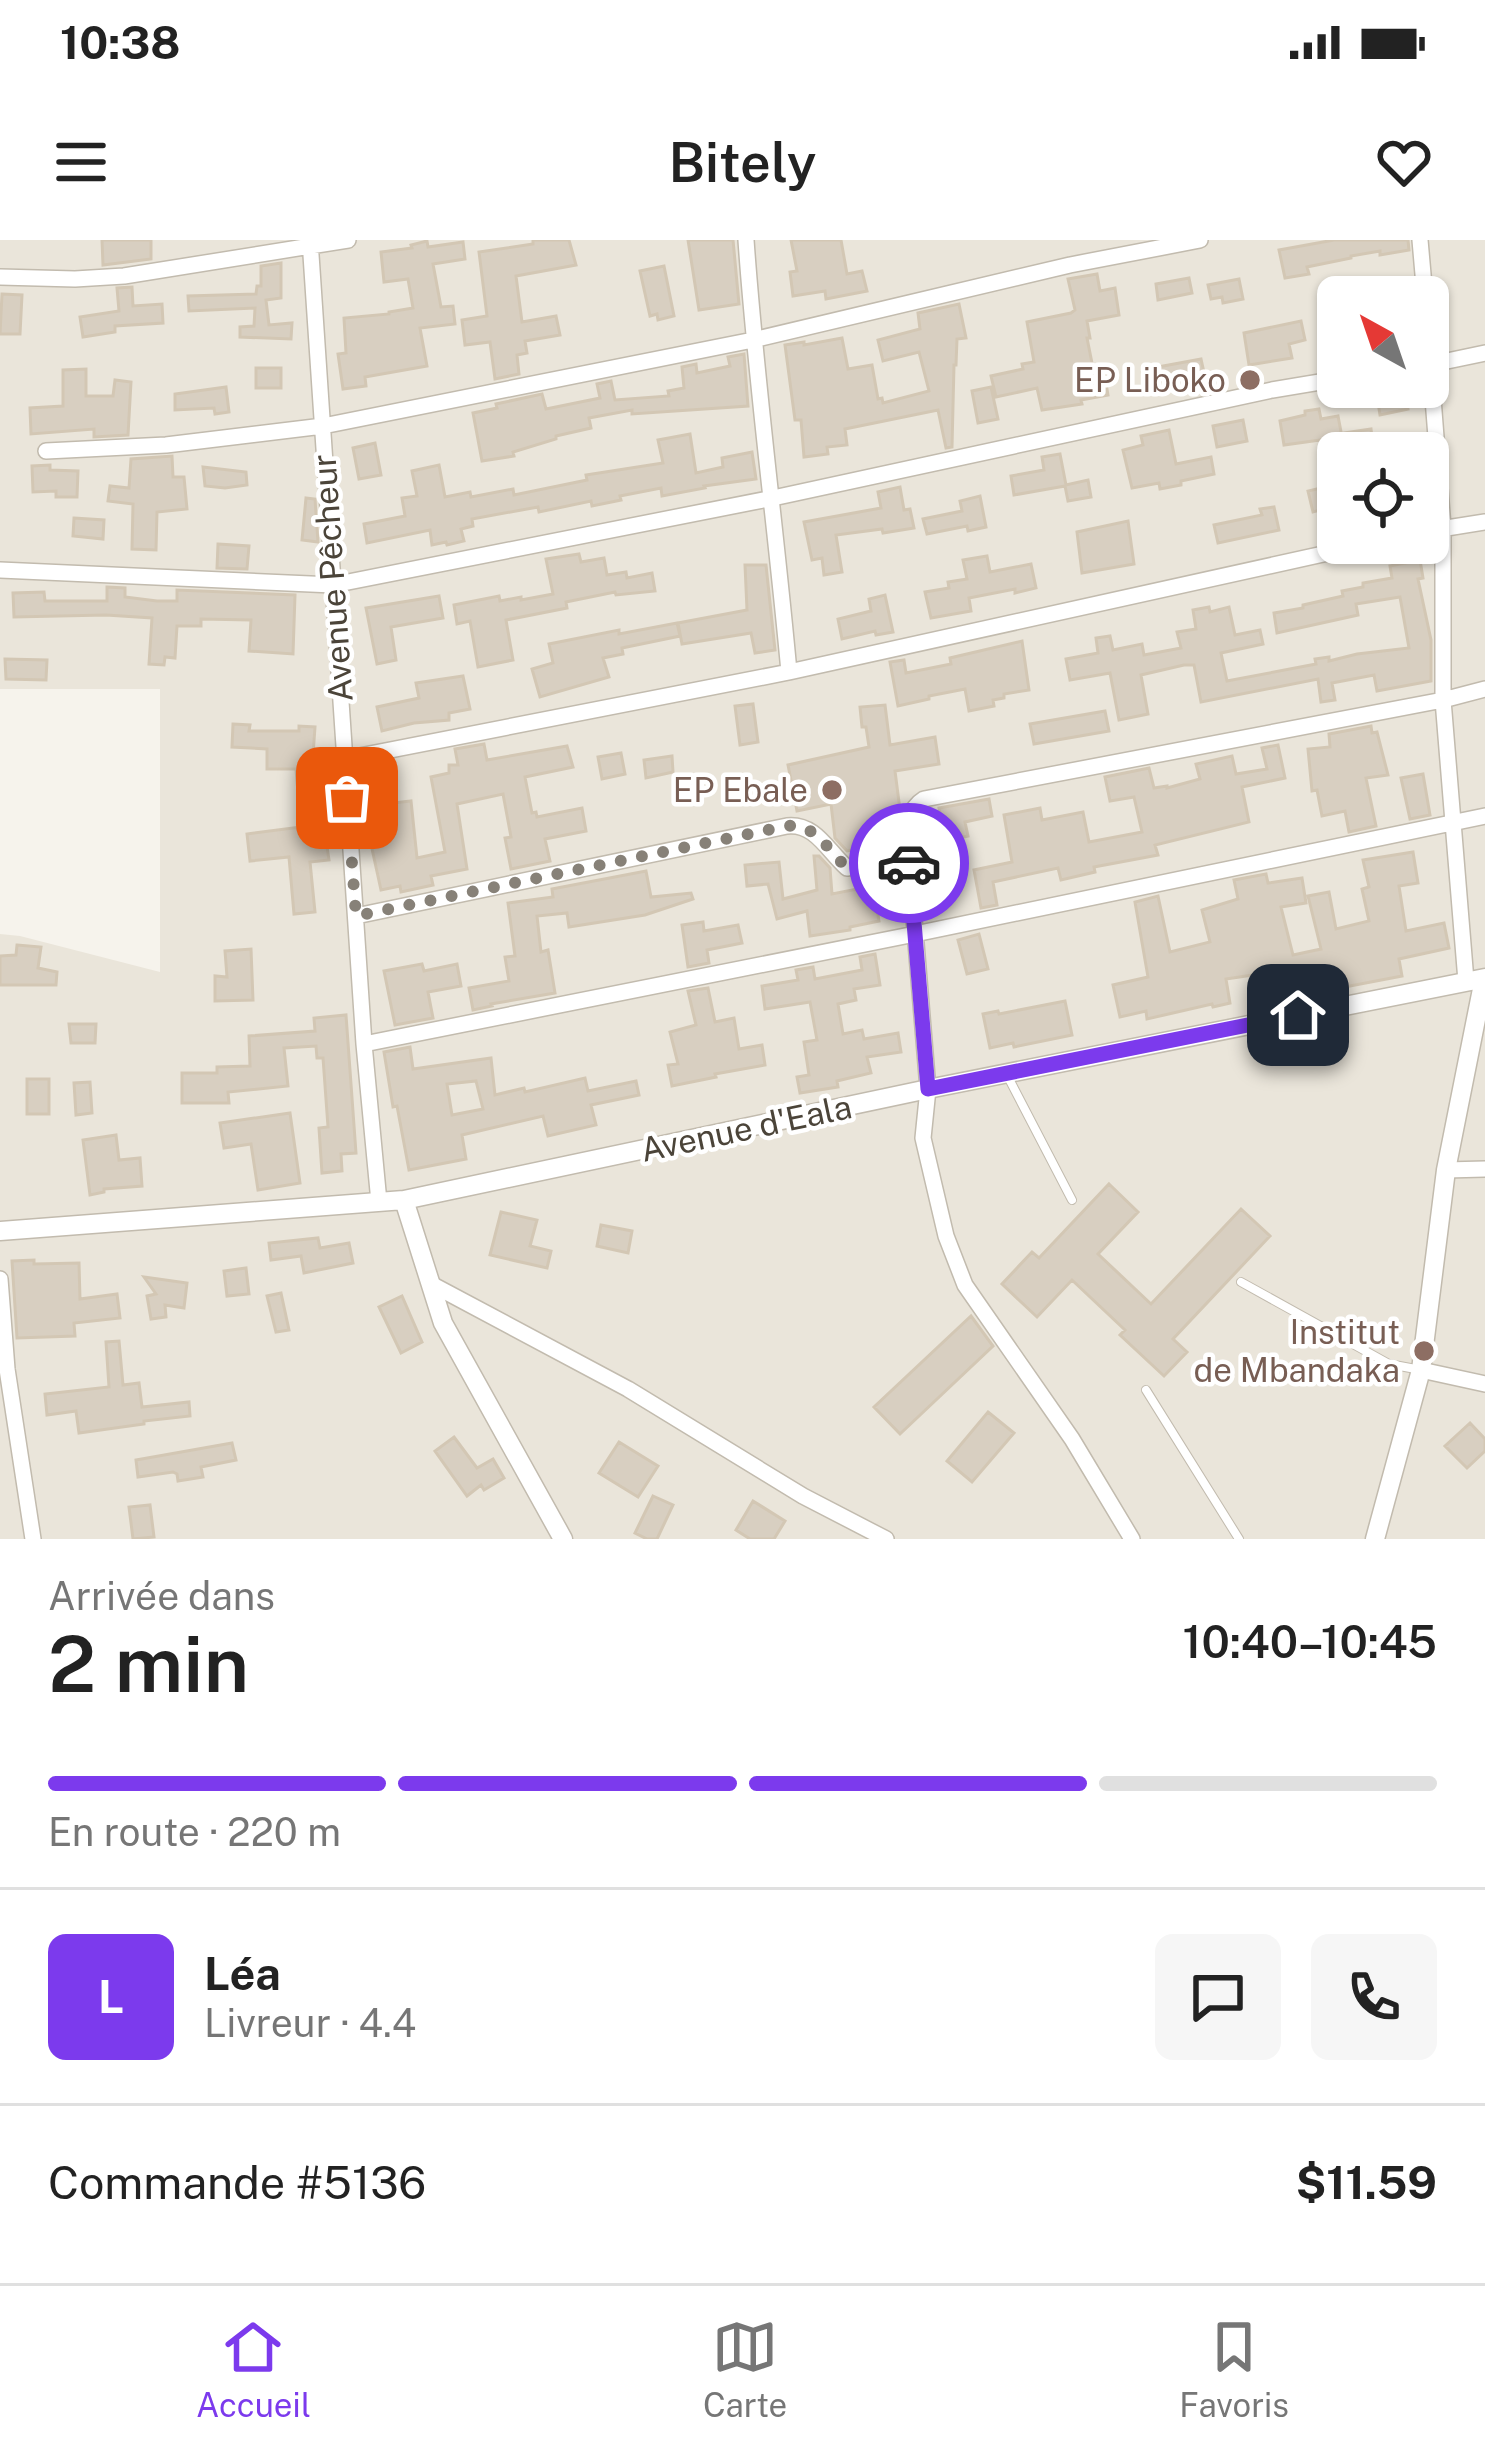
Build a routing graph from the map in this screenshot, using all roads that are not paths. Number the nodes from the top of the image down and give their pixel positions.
1 (348, 240) edge
2 (746, 240) edge
3 (1200, 240) edge
4 (1420, 240) edge
5 (310, 244) edge
6 (1423, 276) edge
7 (0, 277) edge
8 (753, 340) junction
9 (1485, 353) edge
10 (1449, 360) edge
11 (1317, 383) edge
12 (323, 426) junction
13 (46, 452) dead end
14 (773, 498) junction
15 (1485, 522) edge
16 (1449, 527) edge
17 (1317, 555) edge
18 (1438, 564) edge
19 (0, 569) edge
20 (333, 585) junction
21 (789, 672) junction
22 (1485, 689) edge
23 (1444, 700) junction
24 (344, 759) junction
25 (1485, 816) edge
26 (1454, 823) junction
27 (909, 858) junction
28 (356, 916) junction
29 (915, 934) junction
30 (1478, 979) edge
31 (364, 1044) junction
32 (1006, 1074) junction
33 (928, 1089) junction
34 (1485, 1169) edge
35 (1446, 1170) junction
36 (404, 1200) junction
37 (1072, 1200) dead end
38 (379, 1202) junction
39 (0, 1232) edge
40 (0, 1279) edge
41 (1241, 1282) dead end
42 (433, 1286) junction
43 (1420, 1370) junction
44 (1482, 1385) edge
45 (1146, 1390) dead end
46 (33, 1539) edge
47 (562, 1539) edge
48 (886, 1539) edge
49 (1132, 1539) edge
50 (1239, 1539) edge
51 (1375, 1539) edge

1 - 5 street
2 - 8 street
3 - 8 street
4 - 6 street
5 - 7 street
5 - 12 street, Avenue Pêcheur
8 - 12 street
8 - 14 street
9 - 10 street
11 - 14 street
12 - 13 street
12 - 20 street, Avenue Pêcheur
14 - 20 street
14 - 21 street
15 - 16 street
17 - 21 street
18 - 23 street
19 - 20 street
20 - 24 street, Avenue Pêcheur
21 - 24 street
22 - 23 street
23 - 26 street
23 - 27 street
24 - 28 street, Avenue Pêcheur
25 - 26 street
26 - 29 street
26 - 30 street
27 - 28 street
27 - 29 street
28 - 31 street, Avenue Pêcheur
29 - 31 street
29 - 33 street
30 - 32 street, Avenue d'Eala
30 - 35 street
31 - 38 street, Avenue Pêcheur
32 - 33 street, Avenue d'Eala
32 - 37 lane
33 - 36 street, Avenue d'Eala
33 - 49 street
34 - 35 street
35 - 43 street
36 - 38 street, Avenue d'Eala
36 - 42 street
38 - 39 street, Avenue d'Eala
40 - 46 street
41 - 43 lane
42 - 47 street
42 - 48 street
43 - 44 street
43 - 51 street
45 - 50 lane

